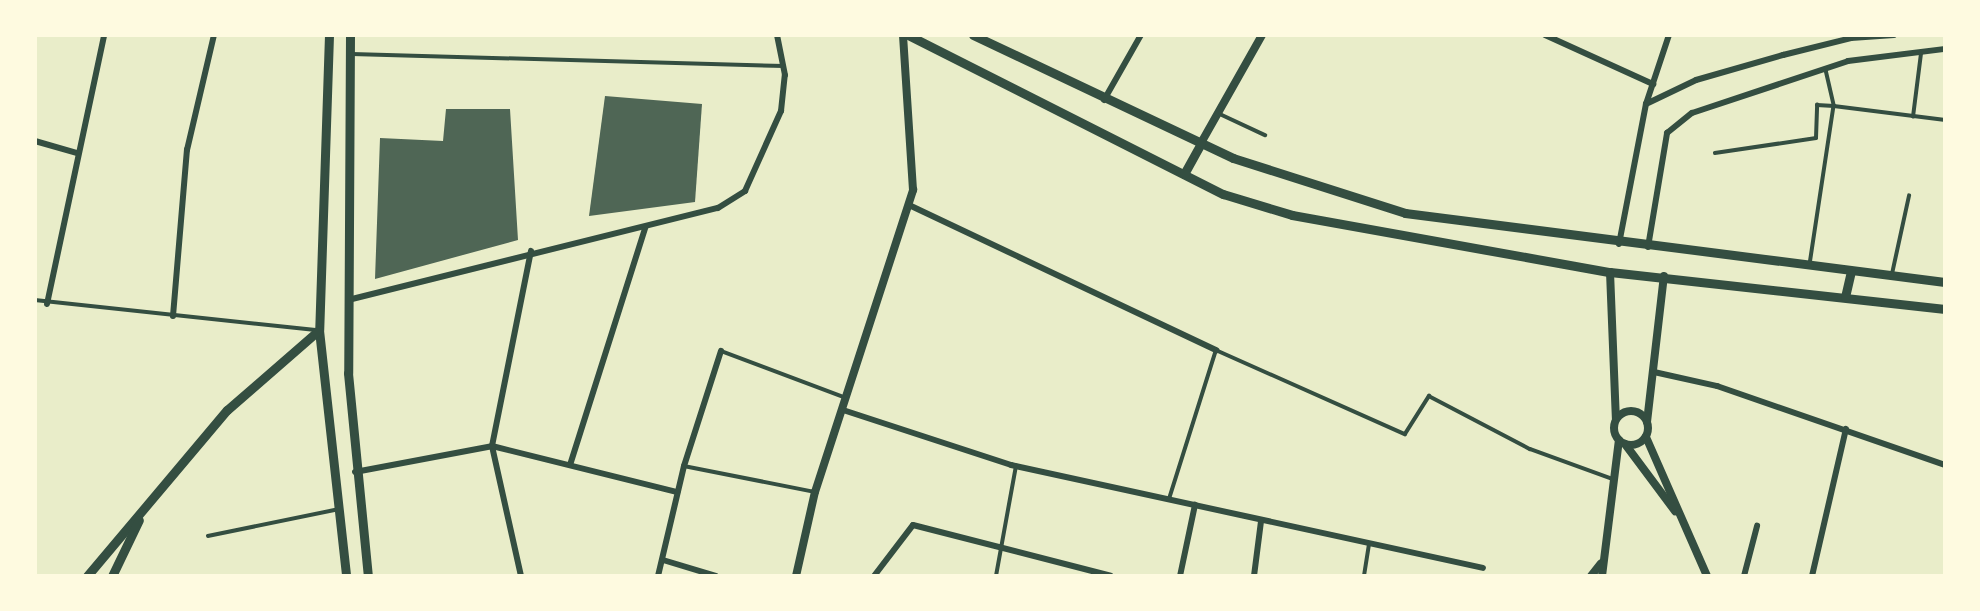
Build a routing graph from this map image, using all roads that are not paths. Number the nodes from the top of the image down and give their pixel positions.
1 (104, 35) edge
2 (214, 35) edge
3 (329, 35) edge
4 (350, 35) edge
5 (777, 35) edge
6 (905, 35) edge
7 (973, 35) edge
8 (1141, 35) edge
9 (1262, 35) edge
10 (1545, 35) edge
11 (1669, 35) edge
12 (1884, 35) edge
13 (1894, 35) edge
14 (1945, 49) edge
15 (1922, 50) junction
16 (350, 54) junction
17 (784, 66) junction
18 (1826, 68) junction
19 (1653, 84) junction
20 (1104, 100) junction
21 (1646, 104) junction
22 (1834, 106) junction
23 (1218, 113) junction
24 (1913, 117) junction
25 (1945, 120) edge
26 (1265, 135) dead end
27 (35, 141) edge
28 (1201, 144) junction
29 (77, 153) junction
30 (1715, 153) dead end
31 (1184, 174) junction
32 (1909, 196) dead end
33 (909, 205) junction
34 (645, 228) junction
35 (1619, 244) junction
36 (1648, 247) junction
37 (531, 251) junction
38 (1810, 266) junction
39 (1851, 271) junction
40 (1610, 272) junction
41 (1664, 276) junction
42 (1892, 276) junction
43 (1945, 282) edge
44 (1845, 297) junction
45 (35, 300) edge
46 (348, 300) junction
47 (47, 304) junction
48 (1945, 309) edge
49 (173, 316) junction
50 (319, 330) junction
51 (1216, 350) junction
52 (721, 351) joint
53 (1654, 372) junction
54 (847, 398) junction
55 (843, 410) junction
56 (1616, 419) junction
57 (1647, 422) junction
58 (1846, 429) junction
59 (1646, 437) junction
60 (1622, 442) junction
61 (492, 446) junction
62 (570, 465) junction
63 (1945, 465) edge
64 (684, 466) junction
65 (1016, 466) junction
66 (354, 472) junction
67 (1613, 480) junction
68 (677, 492) junction
69 (815, 492) junction
70 (1169, 499) junction
71 (1195, 505) junction
72 (145, 509) junction
73 (335, 510) junction
74 (1681, 519) junction
75 (1261, 521) junction
76 (1757, 526) dead end
77 (208, 536) dead end
78 (1369, 545) junction
79 (1005, 547) junction
80 (663, 560) junction
81 (1601, 563) junction
82 (1483, 568) dead end
83 (87, 576) edge
84 (112, 576) edge
85 (346, 576) edge
86 (368, 576) edge
87 (521, 576) edge
88 (659, 576) edge
89 (716, 576) edge
90 (796, 576) edge
91 (874, 576) edge
92 (996, 576) edge
93 (1111, 576) edge
94 (1180, 576) edge
95 (1254, 576) edge
96 (1364, 576) edge
97 (1591, 576) edge
98 (1602, 576) edge
99 (1707, 576) edge
100 (1744, 576) edge
101 (1812, 576) edge

1 - 29 street
2 - 49 street
3 - 50 main road
4 - 16 main road
5 - 17 street
6 - 31 main road
6 - 33 street
7 - 20 main road
8 - 20 street
9 - 23 street
10 - 19 street
11 - 19 street
12 - 13 street
12 - 21 street
14 - 15 street
15 - 18 street
15 - 24 lane
16 - 17 lane
16 - 46 main road
17 - 34 street
18 - 22 lane
18 - 36 street
19 - 21 street
20 - 28 main road
21 - 35 street
22 - 24 lane
22 - 30 lane
22 - 38 lane
23 - 26 lane
23 - 28 street
24 - 25 lane
27 - 29 street
28 - 31 main road
28 - 35 main road
29 - 47 street
31 - 40 main road
32 - 42 lane
33 - 51 street
33 - 54 street
34 - 37 street
34 - 62 street
35 - 36 main road
36 - 38 main road
37 - 46 street
37 - 61 street
38 - 39 main road
39 - 42 main road
39 - 44 main road
40 - 41 main road
40 - 56 street
41 - 44 main road
41 - 53 street
42 - 43 main road
44 - 48 main road
45 - 47 lane
46 - 66 main road
47 - 49 lane
49 - 50 lane
50 - 72 main road
50 - 73 main road
51 - 67 lane
51 - 70 lane
52 - 54 lane
52 - 64 street
53 - 57 street
53 - 58 street
54 - 55 street
55 - 65 street
55 - 69 street
56 - 57 street
56 - 60 street
57 - 59 street
58 - 63 street
58 - 101 street
59 - 60 street
59 - 74 street
60 - 67 street
60 - 74 street
61 - 62 street
61 - 66 street
61 - 87 street
62 - 68 street
64 - 68 street
64 - 69 lane
65 - 70 street
65 - 79 lane
66 - 86 main road
67 - 81 street
68 - 80 street
69 - 90 street
70 - 71 street
71 - 75 street
71 - 94 street
72 - 83 main road
72 - 84 main road
73 - 77 lane
73 - 85 main road
74 - 99 street
75 - 78 street
75 - 95 street
76 - 100 street
78 - 82 street
78 - 96 lane
79 - 91 street
79 - 92 lane
79 - 93 street
80 - 88 street
80 - 89 street
81 - 97 street
81 - 98 street

